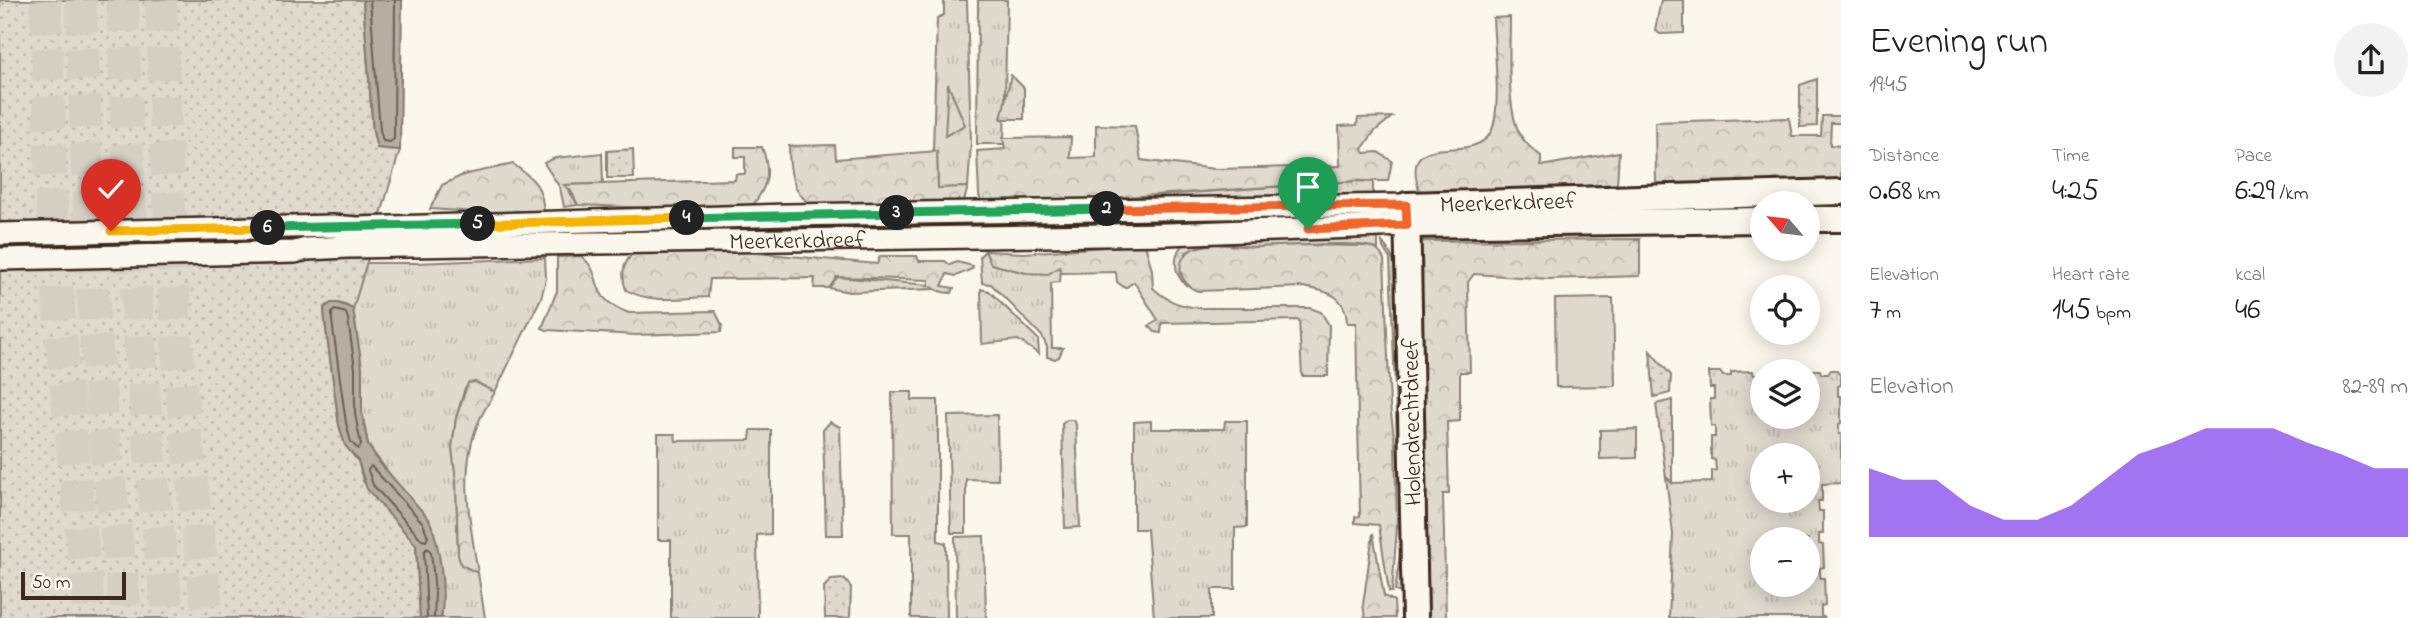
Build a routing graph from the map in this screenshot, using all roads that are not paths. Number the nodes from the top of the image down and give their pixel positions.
1 (1841, 192) edge
2 (1407, 215) junction
3 (1820, 219) edge
4 (1841, 219) edge
5 (1750, 220) edge
6 (0, 234) edge
7 (0, 259) edge
8 (1415, 618) edge

1 - 2 main road, Meerkerkdreef
2 - 5 main road, Meerkerkdreef
2 - 6 street, Meerkerkdreef
2 - 7 street, Meerkerkdreef
2 - 8 main road, Holendrechtdreef
3 - 4 main road

